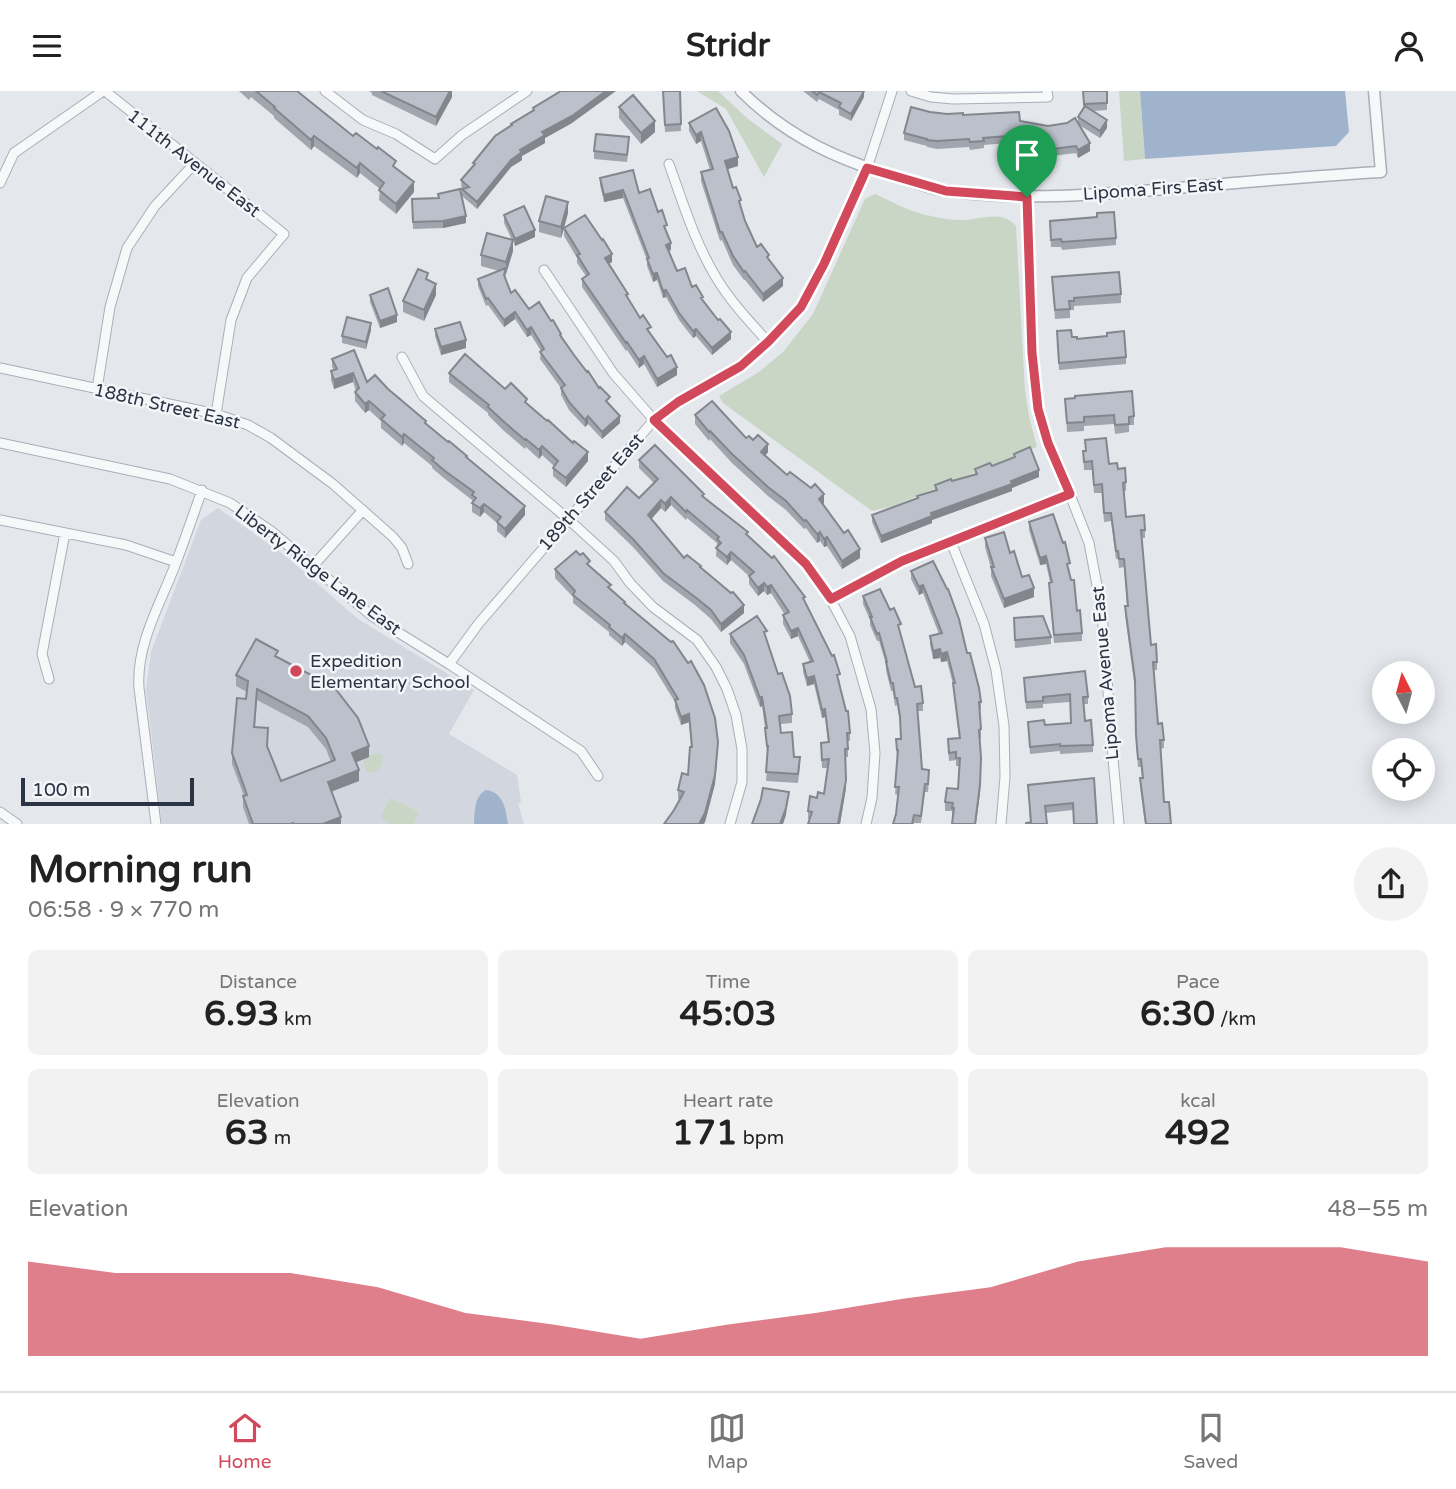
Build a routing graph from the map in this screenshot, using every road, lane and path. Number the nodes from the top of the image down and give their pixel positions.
1 (104, 91) edge
2 (325, 91) edge
3 (527, 91) edge
4 (741, 91) edge
5 (892, 91) edge
6 (911, 91) edge
7 (1374, 91) edge
8 (1047, 94) edge
9 (195, 163) junction
10 (669, 164) dead end
11 (867, 168) junction
12 (0, 183) edge
13 (1027, 197) junction
14 (544, 270) dead end
15 (768, 342) junction
16 (402, 356) dead end
17 (0, 367) edge
18 (97, 389) junction
19 (216, 415) junction
20 (654, 420) junction
21 (0, 443) edge
22 (202, 490) junction
23 (1070, 494) junction
24 (363, 510) junction
25 (568, 519) junction
26 (0, 520) edge
27 (65, 533) junction
28 (951, 542) junction
29 (176, 562) junction
30 (408, 564) dead end
31 (313, 566) junction
32 (831, 599) junction
33 (449, 664) junction
34 (49, 679) dead end
35 (598, 775) dead end
36 (0, 812) edge
37 (17, 824) edge
38 (156, 824) edge
39 (730, 824) edge
40 (866, 824) edge
41 (1001, 824) edge
42 (1119, 824) edge

1 - 9 street, 111th Avenue East
1 - 12 street
2 - 3 street
4 - 11 street, Lipoma Firs East
5 - 11 street, 189th Street East
6 - 8 street
7 - 13 street, Lipoma Firs East
9 - 18 street
9 - 19 street, 111th Avenue East
10 - 15 street
11 - 13 street, Lipoma Firs East
11 - 15 street, 189th Street East
13 - 23 street, Lipoma Avenue East
14 - 20 street
15 - 20 street, 189th Street East
16 - 25 street
17 - 18 street, 188th Street East
18 - 19 street, 188th Street East
19 - 24 street, 188th Street East
20 - 25 street, 189th Street East
20 - 32 street
21 - 22 street, Liberty Ridge Lane East
22 - 29 street
22 - 31 street, Liberty Ridge Lane East
23 - 28 street
23 - 42 street, Lipoma Avenue East
24 - 30 street, 188th Street East
24 - 31 street
25 - 33 street, 189th Street East
25 - 39 street
26 - 27 street
27 - 29 street
27 - 34 street
28 - 32 street
28 - 41 street
29 - 38 street
31 - 33 street, Liberty Ridge Lane East
32 - 40 street
33 - 35 street, Liberty Ridge Lane East
36 - 37 street

